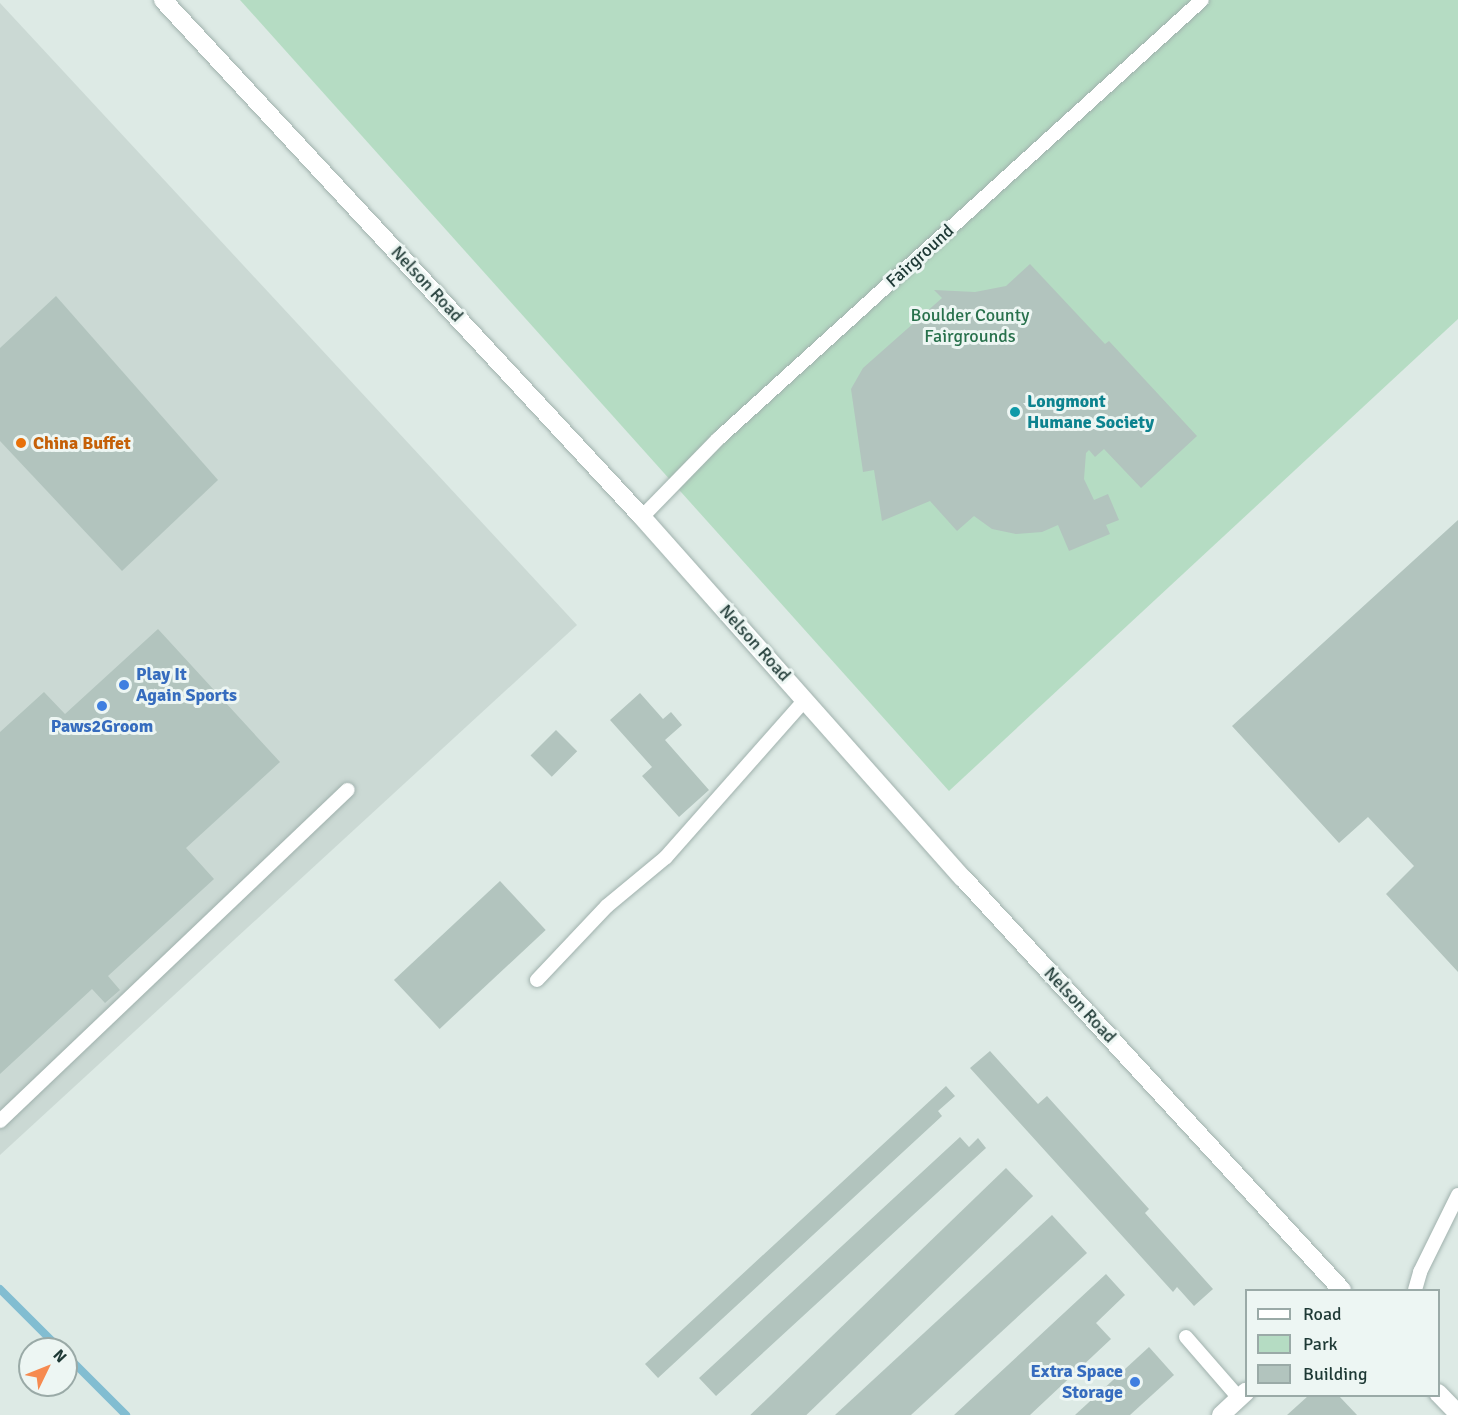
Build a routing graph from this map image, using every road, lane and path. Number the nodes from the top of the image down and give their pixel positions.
1 (163, 0) edge
2 (1202, 0) edge
3 (642, 517) junction
4 (805, 700) junction
5 (348, 790) dead end
6 (537, 980) dead end
7 (0, 1121) edge
8 (1458, 1195) edge
9 (1341, 1289) edge
10 (1415, 1289) edge
11 (1186, 1337) dead end
12 (1243, 1395) edge
13 (1440, 1395) edge
14 (1458, 1414) edge
15 (1221, 1415) edge

1 - 3 main road, Nelson Road
2 - 3 lane, Fairground
3 - 4 main road, Nelson Road
4 - 6 lane
4 - 9 main road, Nelson Road
5 - 7 lane
8 - 10 lane
11 - 12 lane
12 - 15 main road
13 - 14 main road

